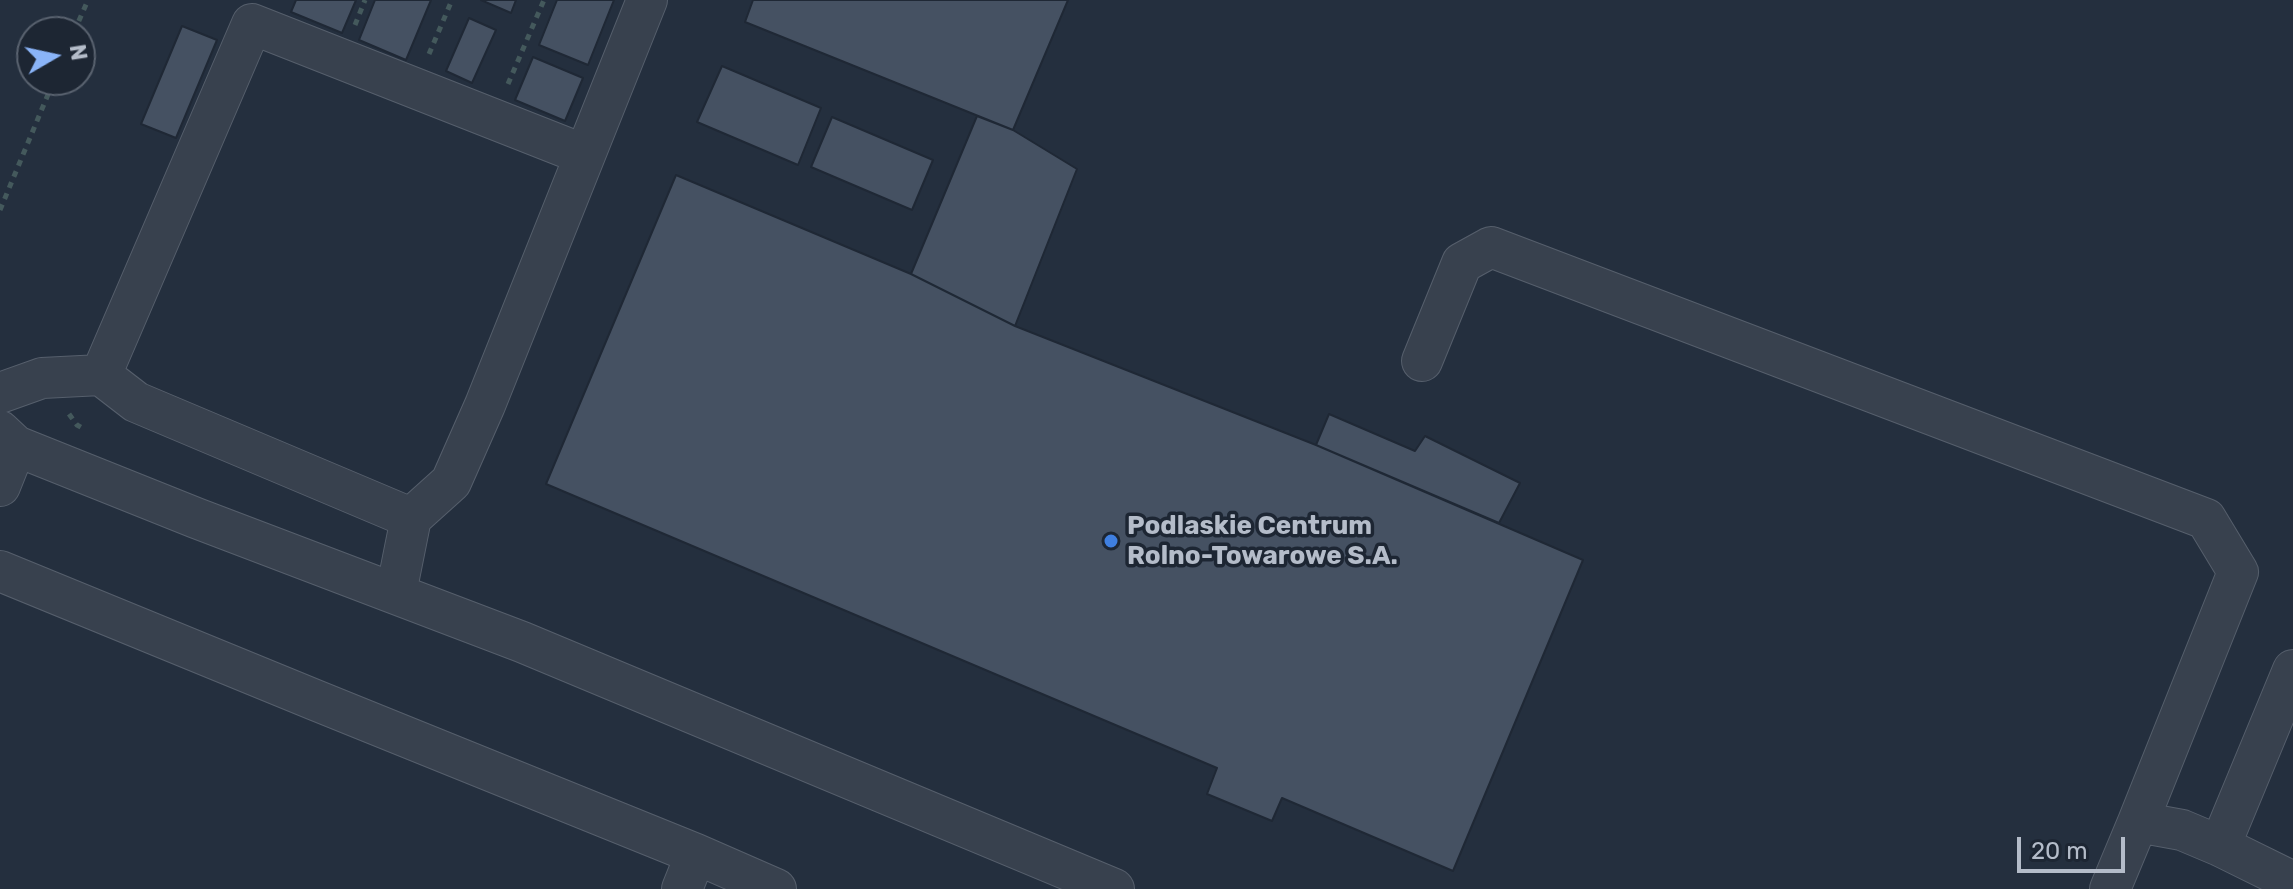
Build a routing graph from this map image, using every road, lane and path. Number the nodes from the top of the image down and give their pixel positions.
1 (452, 0) edge
2 (544, 0) edge
3 (647, 0) edge
4 (257, 12) edge
5 (415, 88) junction
6 (47, 96) edge
7 (493, 119) junction
8 (585, 155) junction
9 (0, 210) edge
10 (1422, 361) dead end
11 (101, 375) junction
12 (0, 393) edge
13 (5, 441) edge
14 (451, 482) junction
15 (0, 486) edge
16 (411, 518) junction
17 (0, 571) edge
18 (396, 593) junction
19 (2293, 670) edge
20 (2138, 822) junction
21 (2220, 846) junction
22 (689, 871) edge
23 (2293, 882) edge
24 (776, 889) edge
25 (1114, 889) edge
26 (2110, 889) edge

1 - 5 path
2 - 7 path
3 - 8 street
4 - 5 street
4 - 11 street
5 - 7 street
6 - 9 path
7 - 8 street
8 - 14 street
10 - 20 street
11 - 12 street
11 - 16 street
13 - 15 street
13 - 18 street
14 - 16 street
14 - 18 street
16 - 18 street
17 - 22 street
18 - 25 street
19 - 21 street
20 - 21 street
20 - 26 street
21 - 23 street
22 - 24 street

